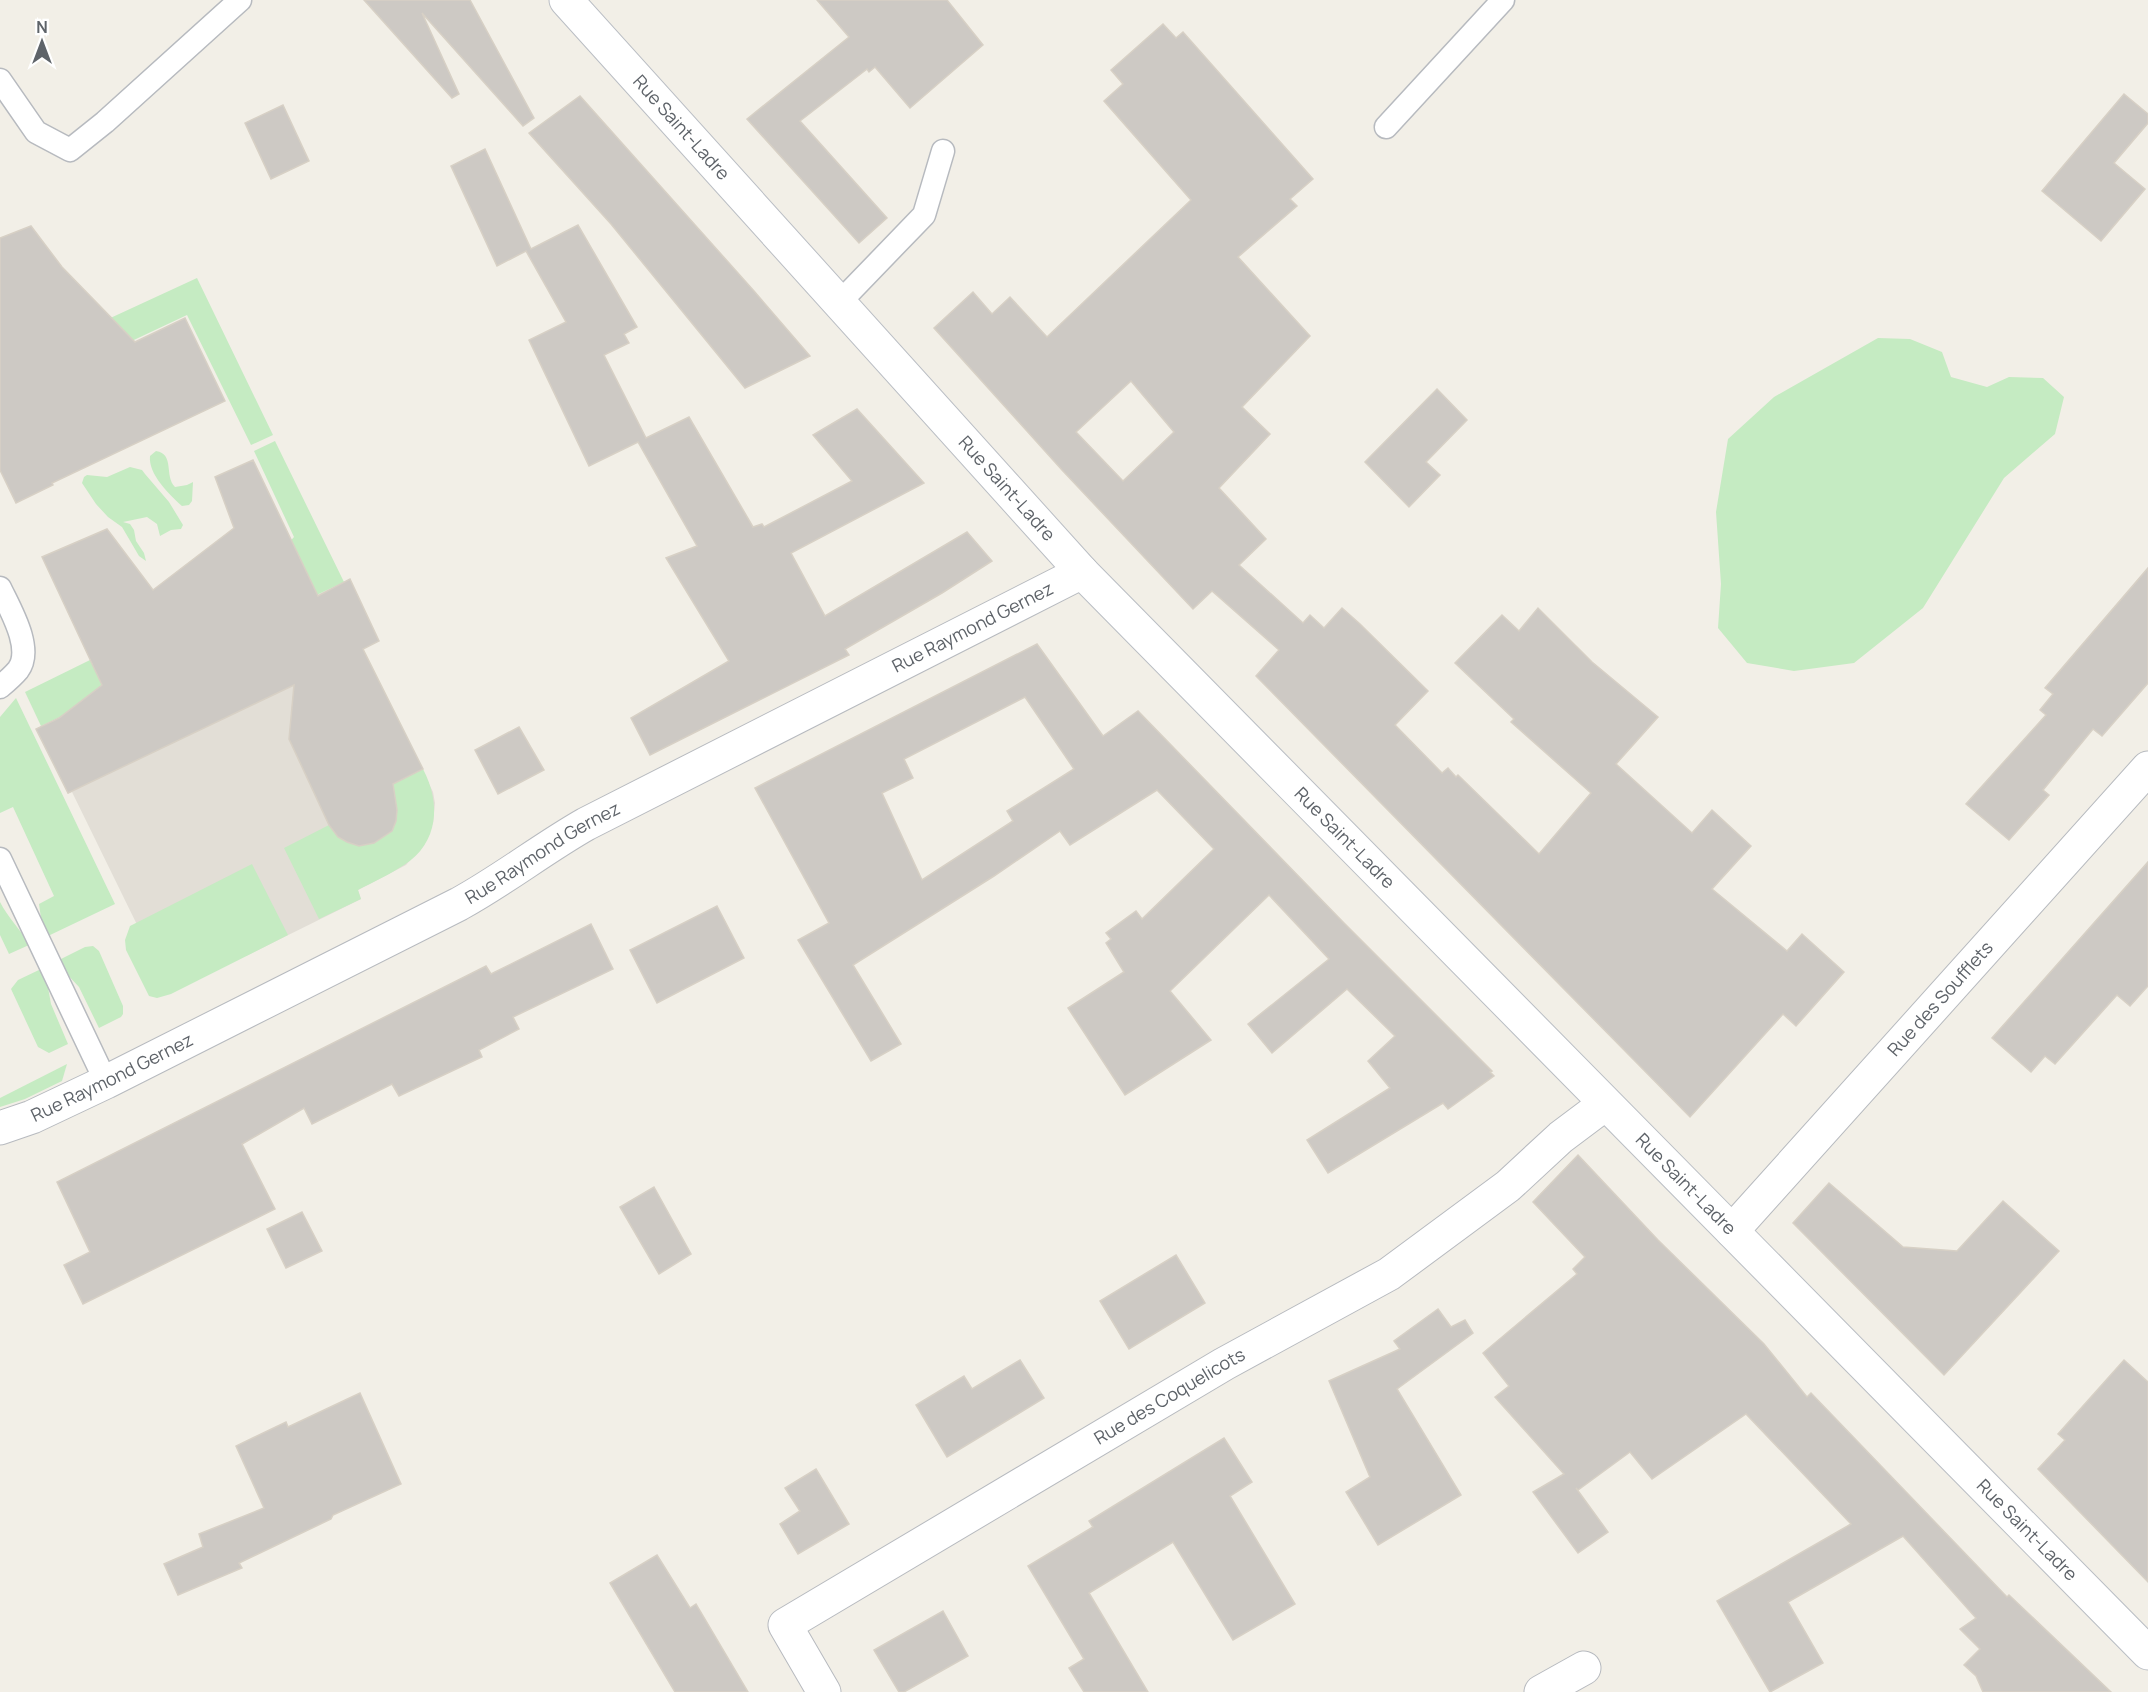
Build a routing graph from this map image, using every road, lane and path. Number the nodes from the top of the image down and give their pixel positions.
1 (240, 0) edge
2 (566, 0) edge
3 (1503, 0) edge
4 (0, 80) edge
5 (1386, 127) dead end
6 (943, 151) dead end
7 (839, 303) junction
8 (1082, 572) junction
9 (0, 588) edge
10 (0, 687) edge
11 (2148, 768) edge
12 (0, 859) edge
13 (106, 1082) junction
14 (1605, 1104) junction
15 (0, 1128) edge
16 (1732, 1231) junction
17 (2148, 1653) edge
18 (1584, 1668) dead end
19 (824, 1692) edge
20 (1541, 1692) edge

1 - 4 lane
2 - 7 street, Rue Saint-Ladre
3 - 5 lane
6 - 7 lane
7 - 8 street, Rue Saint-Ladre
8 - 13 street, Rue Raymond Gernez
8 - 14 street, Rue Saint-Ladre
9 - 10 lane
11 - 16 street, Rue des Soufflets
12 - 13 lane
13 - 15 street, Rue Raymond Gernez
14 - 16 street, Rue Saint-Ladre
14 - 19 street, Rue des Coquelicots
16 - 17 street, Rue Saint-Ladre
18 - 20 street

